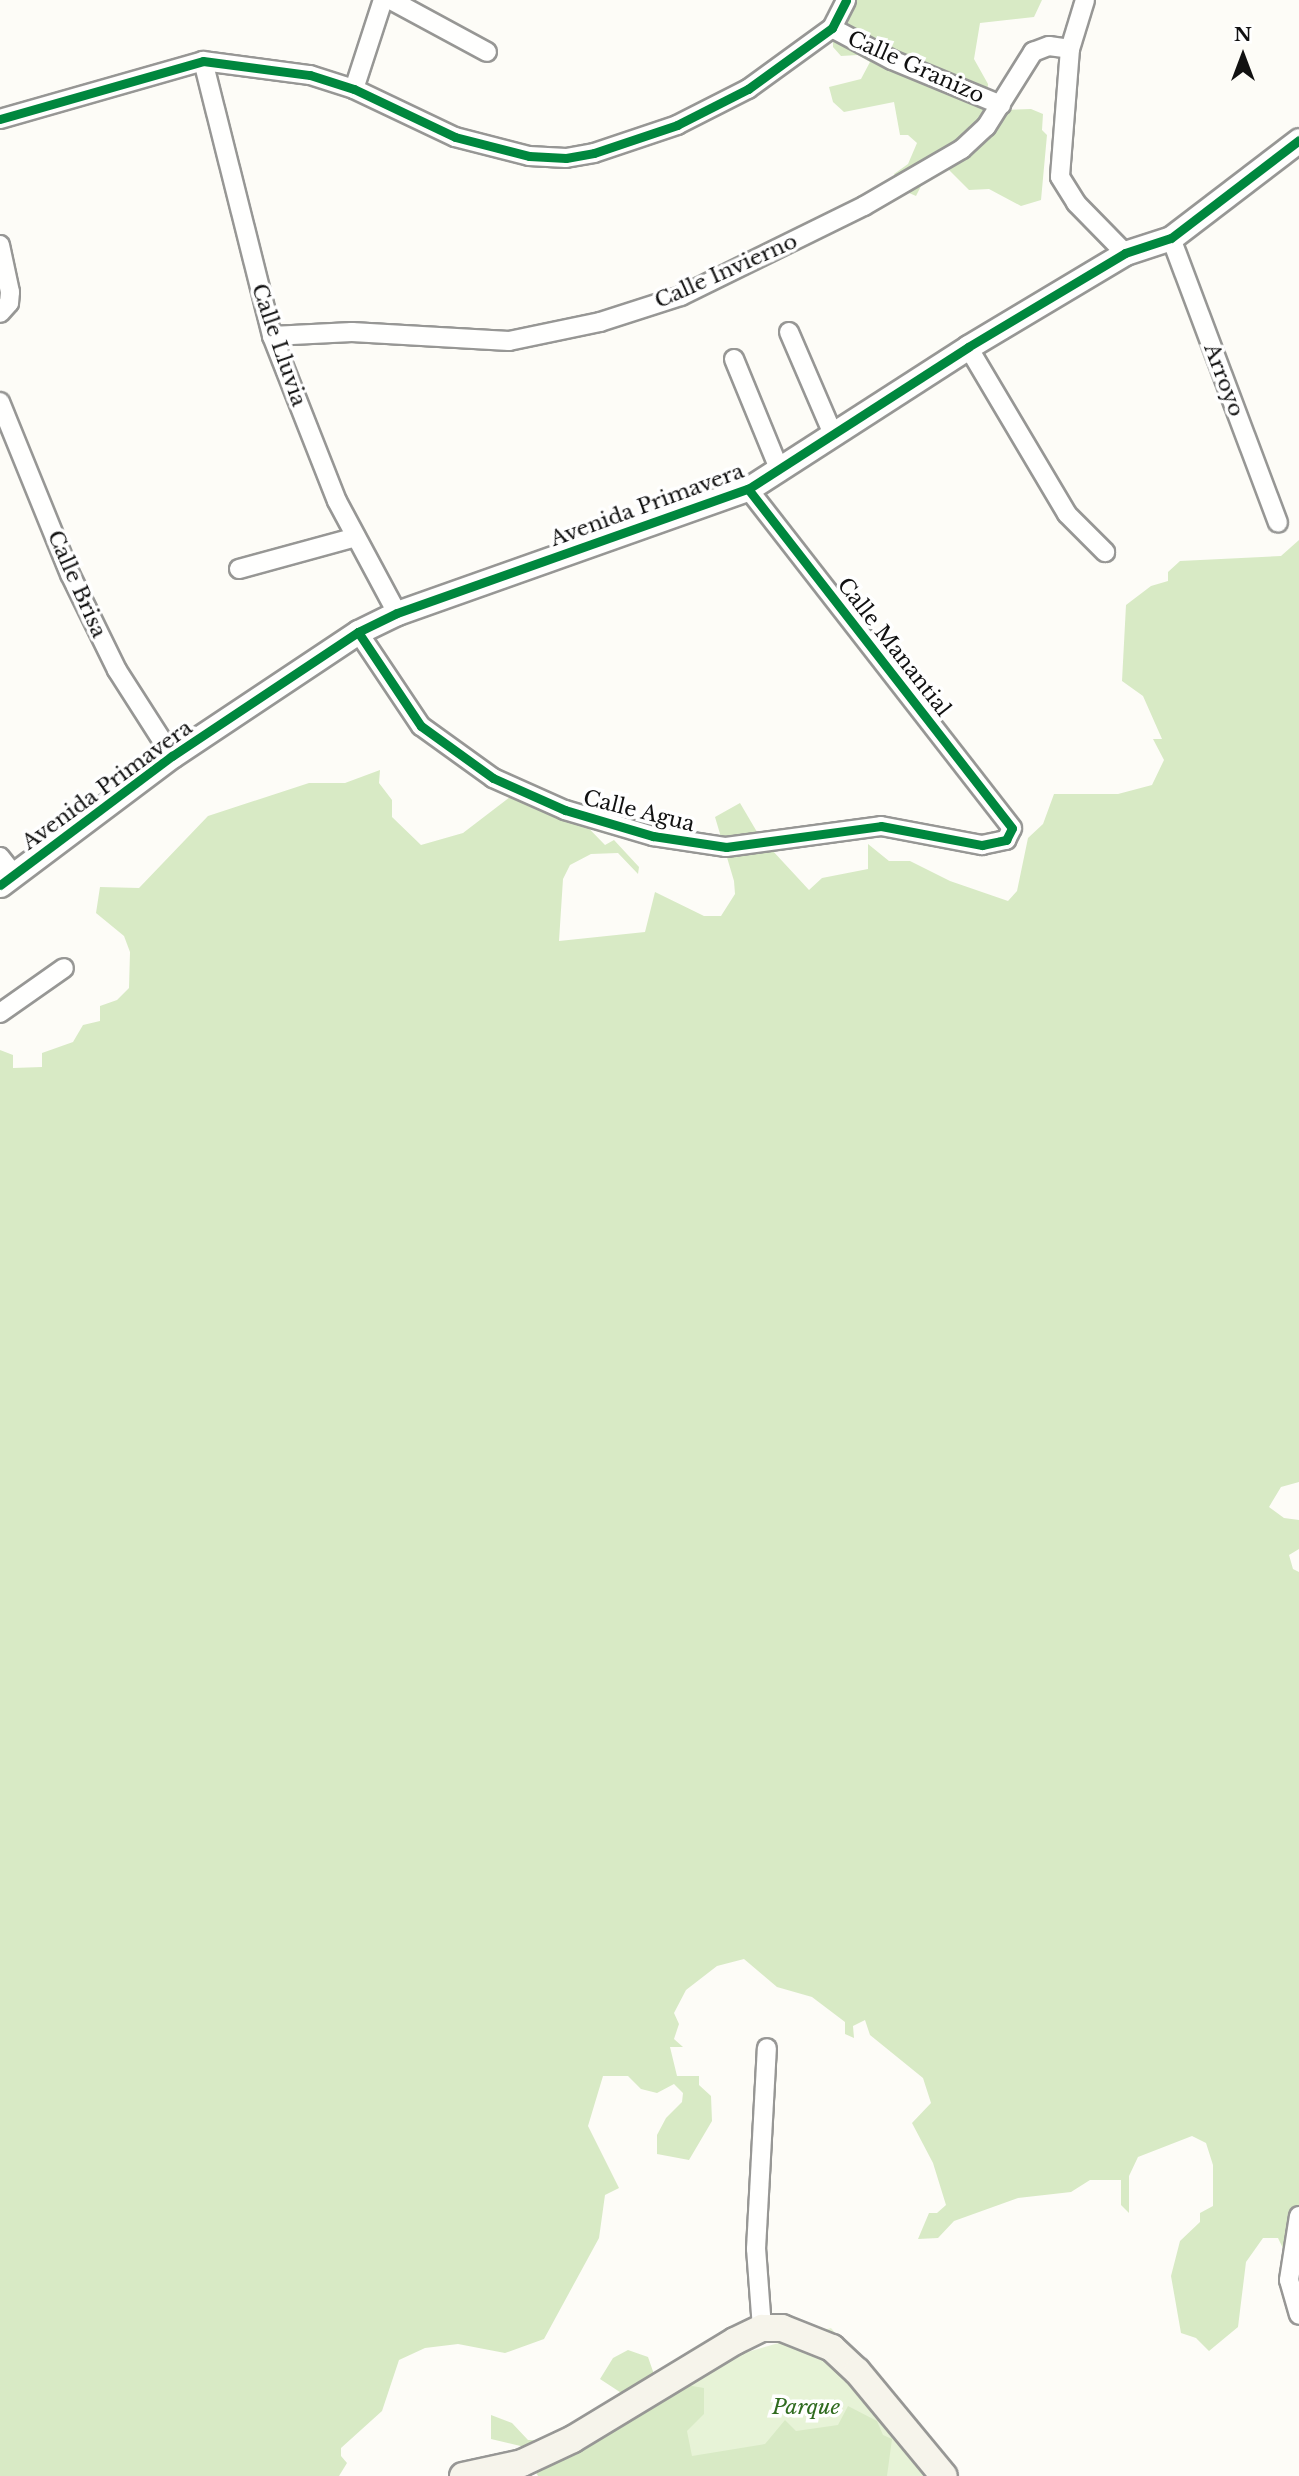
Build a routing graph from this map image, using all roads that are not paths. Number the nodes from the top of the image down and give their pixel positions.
1 (383, 0) edge
2 (391, 0) edge
3 (846, 0) edge
4 (1085, 0) edge
5 (832, 28) junction
6 (1070, 48) junction
7 (487, 52) dead end
8 (203, 61) junction
9 (354, 89) junction
10 (1000, 105) junction
11 (0, 119) edge
12 (1299, 140) edge
13 (1171, 238) junction
14 (0, 245) edge
15 (1125, 253) junction
16 (0, 313) edge
17 (789, 332) dead end
18 (272, 336) junction
19 (968, 347) junction
20 (734, 359) dead end
21 (0, 402) edge
22 (833, 434) junction
23 (780, 471) junction
24 (748, 489) junction
25 (1278, 523) dead end
26 (356, 537) junction
27 (1105, 552) dead end
28 (239, 569) dead end
29 (397, 613) junction
30 (358, 632) junction
31 (172, 756) junction
32 (1012, 828) joint
33 (5, 872) edge
34 (64, 968) dead end
35 (0, 1013) edge
36 (767, 2048) dead end
37 (1299, 2216) edge
38 (1299, 2315) edge
39 (762, 2328) junction
40 (463, 2476) edge
41 (944, 2476) edge

1 - 9 street
2 - 7 street
3 - 5 street
4 - 6 street
5 - 9 street
5 - 10 street, Calle Granizo
6 - 10 street, Calle Invierno
6 - 15 street
8 - 9 street
8 - 11 street
8 - 18 street, Calle Lluvia
10 - 18 street, Calle Invierno
12 - 13 street, Avenida Primavera
13 - 15 street, Avenida Primavera
13 - 25 street, Arroyo
14 - 16 street
15 - 19 street, Avenida Primavera
17 - 22 street
18 - 26 street, Calle Lluvia
19 - 22 street, Avenida Primavera
19 - 27 street
20 - 23 street
21 - 31 street, Calle Brisa
22 - 23 street, Avenida Primavera
23 - 24 street, Avenida Primavera
24 - 29 street, Avenida Primavera
24 - 32 street, Calle Manantial
26 - 28 street
26 - 29 street, Calle Lluvia
29 - 30 street, Avenida Primavera
30 - 31 street, Avenida Primavera
30 - 32 street, Calle Agua
31 - 33 street, Avenida Primavera
34 - 35 street
36 - 39 street
37 - 38 street
39 - 40 main road
39 - 41 main road

